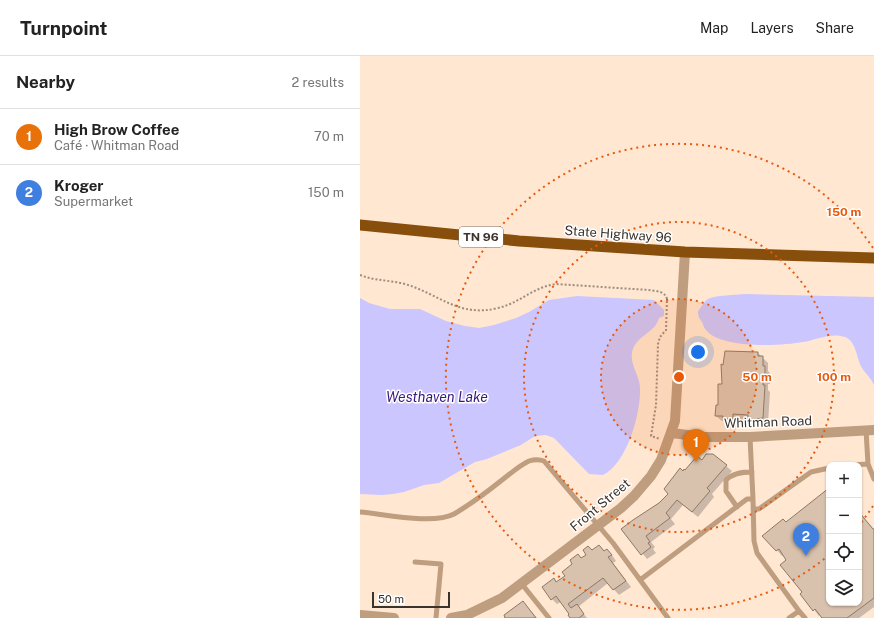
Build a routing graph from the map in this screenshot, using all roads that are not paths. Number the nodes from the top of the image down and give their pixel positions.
1 (360, 225) edge
2 (685, 252) junction
3 (874, 258) edge
4 (870, 430) edge
5 (670, 437) junction
6 (750, 437) junction
7 (862, 464) edge
8 (868, 464) junction
9 (826, 469) edge
10 (752, 472) junction
11 (874, 479) edge
12 (753, 499) junction
13 (737, 507) junction
14 (753, 509) junction
15 (360, 512) edge
16 (598, 525) junction
17 (415, 562) dead end
18 (640, 580) junction
19 (521, 584) junction
20 (799, 611) junction
21 (360, 615) edge
22 (467, 616) edge
23 (394, 618) edge
24 (436, 618) edge
25 (451, 618) edge
26 (549, 618) edge
27 (667, 618) edge
28 (789, 618) edge
29 (805, 618) edge

1 - 2 highway, State Highway 96 / TN 96
2 - 3 highway, State Highway 96 / TN 96
2 - 5 street, Front Street
4 - 6 street, Whitman Road
4 - 8 lane
5 - 6 street, Whitman Road
5 - 16 street, Front Street
6 - 10 lane
7 - 8 lane
8 - 11 lane
9 - 14 lane
10 - 12 lane
10 - 13 lane
12 - 13 lane
12 - 14 lane
13 - 18 lane
14 - 20 lane
15 - 16 lane
16 - 18 lane
16 - 19 street, Front Street
17 - 24 lane
18 - 27 lane
19 - 22 street, Front Street
19 - 26 lane
20 - 28 lane
20 - 29 lane
21 - 23 street
22 - 25 street, Front Street

